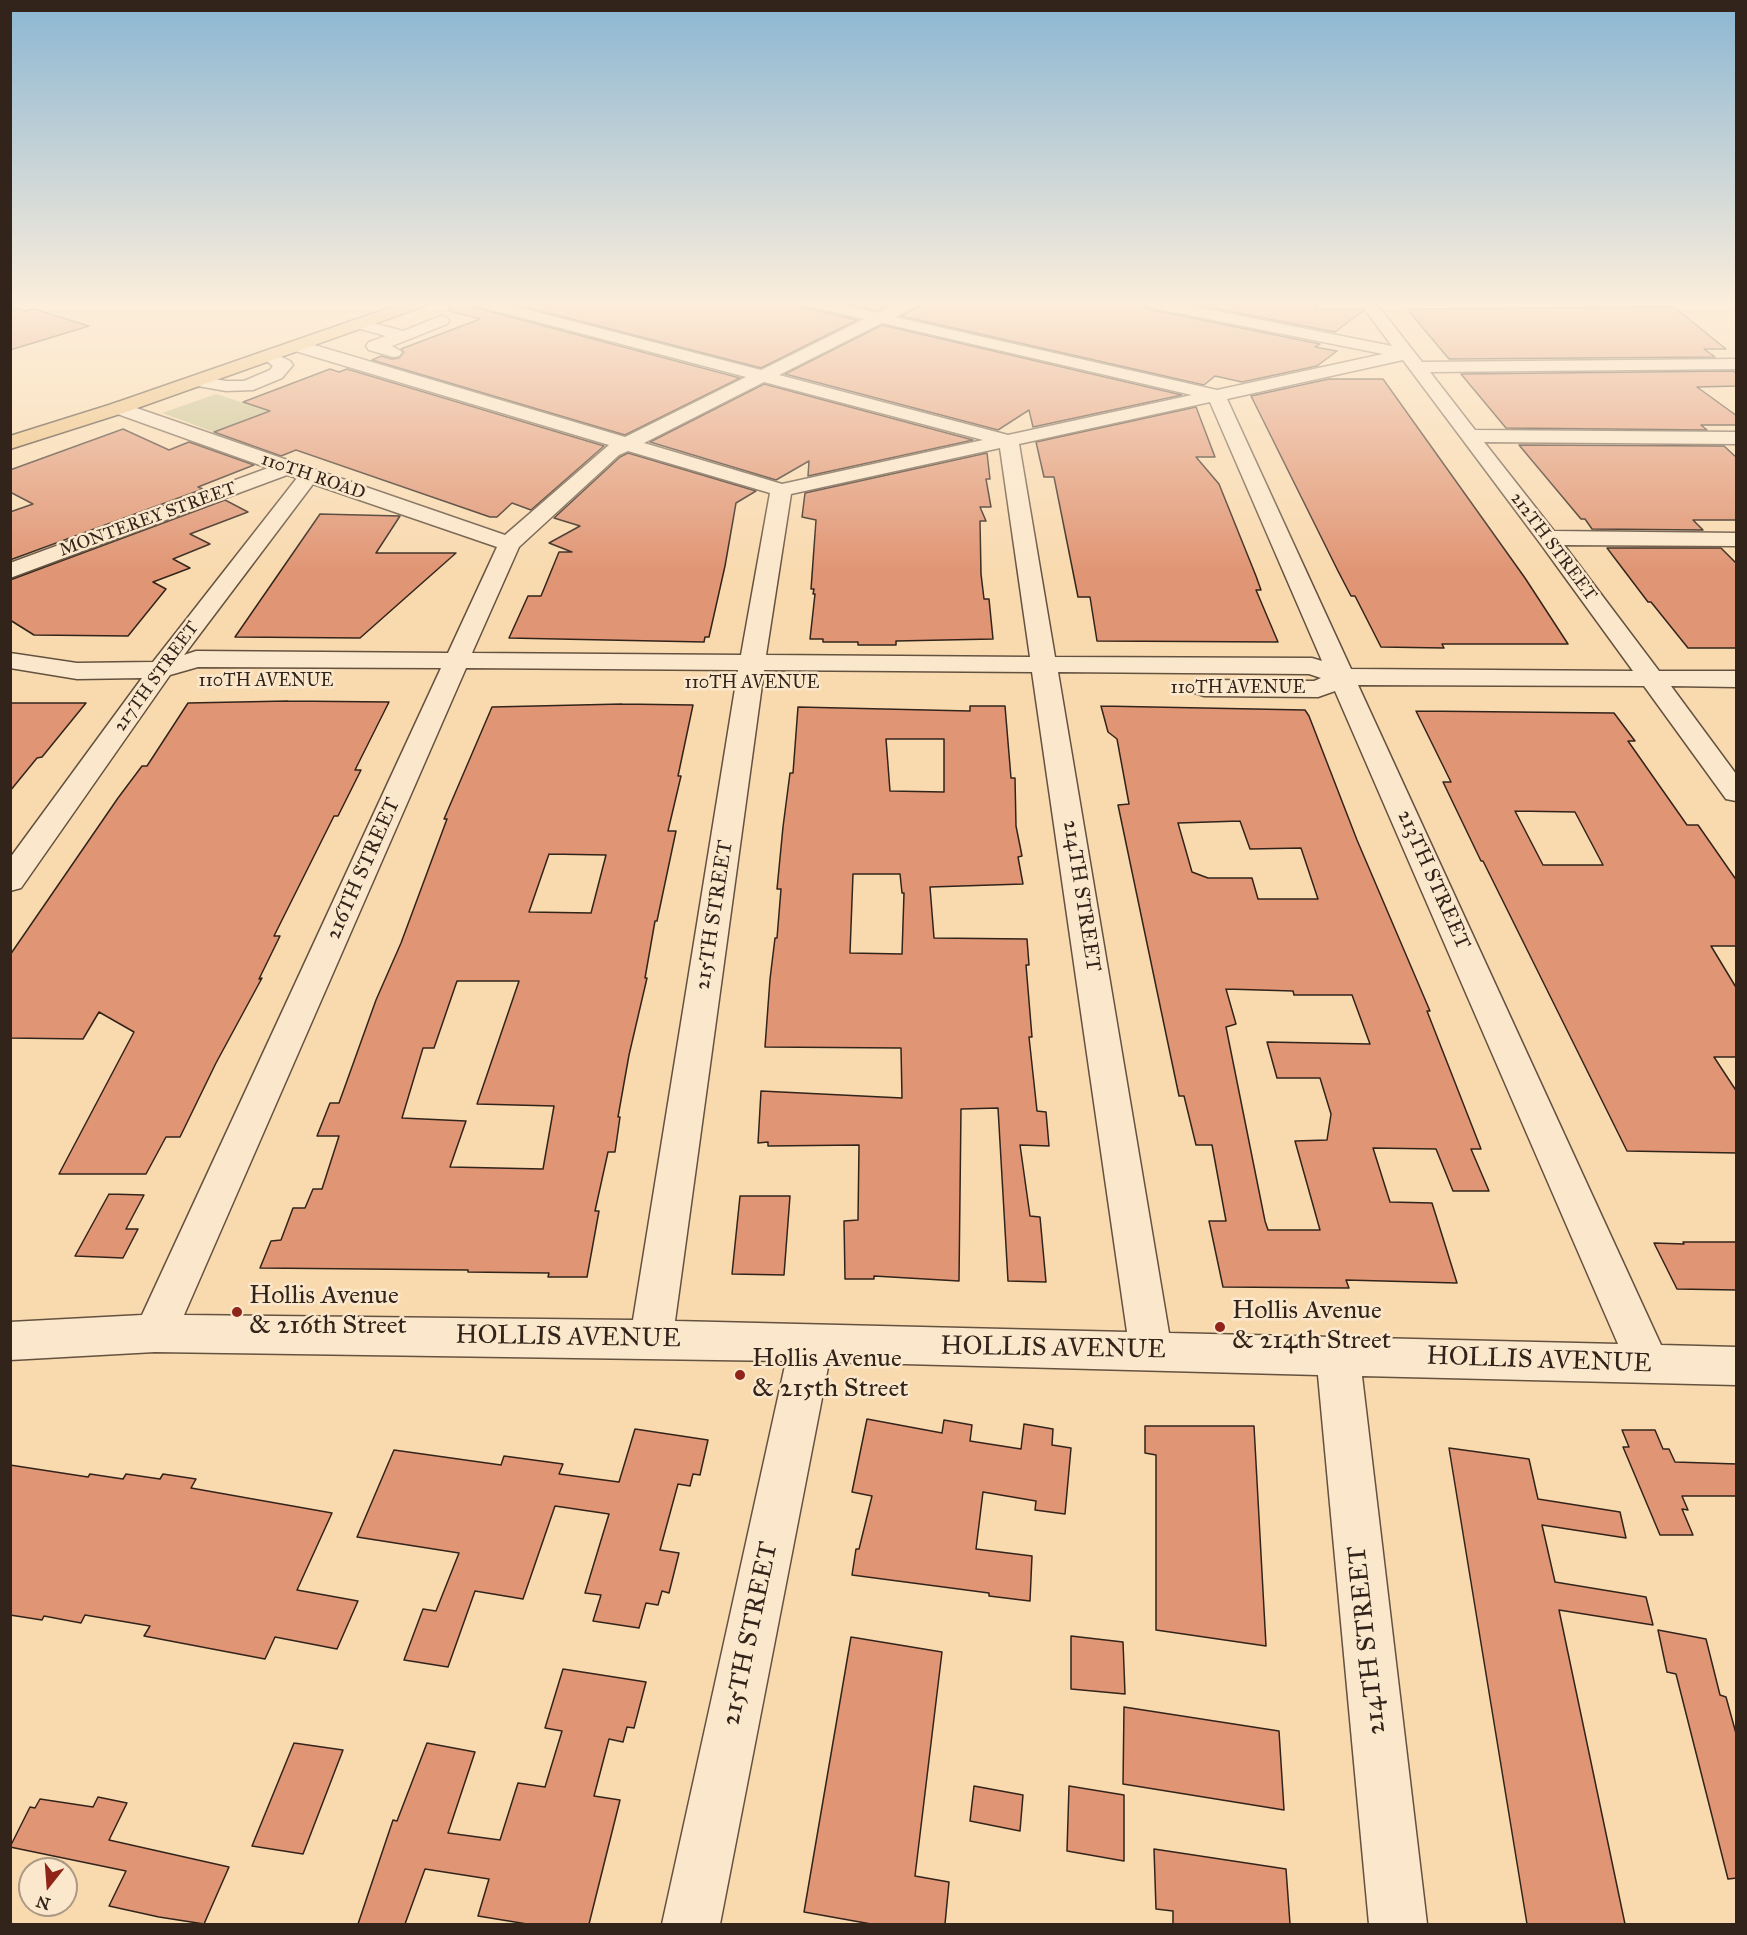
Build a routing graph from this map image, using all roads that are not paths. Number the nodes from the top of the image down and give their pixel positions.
1 (165, 392) edge
2 (451, 392) edge
3 (731, 392) edge
4 (825, 392) edge
5 (1204, 392) edge
6 (1231, 392) edge
7 (1436, 392) edge
8 (1216, 395) junction
9 (119, 408) junction
10 (1469, 436) junction
11 (1737, 438) edge
12 (1009, 441) junction
13 (10, 443) edge
14 (625, 445) junction
15 (298, 472) junction
16 (782, 490) junction
17 (1548, 538) junction
18 (1737, 539) edge
19 (509, 544) junction
20 (10, 571) edge
21 (10, 660) edge
22 (161, 670) junction
23 (451, 672) junction
24 (751, 674) junction
25 (1047, 676) junction
26 (1343, 677) junction
27 (1651, 679) junction
28 (1737, 679) edge
29 (1737, 793) edge
30 (10, 880) edge
31 (155, 1333) junction
32 (651, 1339) junction
33 (10, 1341) edge
34 (811, 1343) junction
35 (1151, 1352) junction
36 (1338, 1355) junction
37 (1649, 1365) junction
38 (1737, 1366) edge
39 (691, 1924) edge
40 (1398, 1924) edge

1 - 9 main road
2 - 14 street
3 - 14 street, 216TH STREET
4 - 12 street
5 - 8 street
6 - 8 street
7 - 10 street, 212TH STREET
8 - 12 street
8 - 26 street, 213TH STREET
9 - 13 main road
9 - 15 street, 110TH ROAD
10 - 11 street
10 - 17 street, 212TH STREET
12 - 16 street
12 - 25 street, 214TH STREET
14 - 16 street
14 - 19 street, 216TH STREET
15 - 19 street, 110TH ROAD
15 - 20 street, MONTEREY STREET
15 - 22 street, 217TH STREET
16 - 24 street, 215TH STREET
17 - 18 street
17 - 27 street, 212TH STREET
19 - 23 street, 216TH STREET
21 - 22 street, 110TH AVENUE
22 - 23 street, 110TH AVENUE
22 - 30 street, 217TH STREET
23 - 24 street, 110TH AVENUE
23 - 31 street, 216TH STREET
24 - 25 street, 110TH AVENUE
24 - 32 street, 215TH STREET
25 - 26 street, 110TH AVENUE
25 - 35 street, 214TH STREET
26 - 27 street, 110TH AVENUE
26 - 37 street, 213TH STREET
27 - 28 street, 110TH AVENUE
27 - 29 street, 212TH STREET
31 - 32 street, HOLLIS AVENUE
31 - 33 street, HOLLIS AVENUE
32 - 34 street, HOLLIS AVENUE
34 - 35 street, HOLLIS AVENUE
34 - 39 street, 215TH STREET
35 - 36 street, HOLLIS AVENUE
36 - 37 street, HOLLIS AVENUE
36 - 40 street, 214TH STREET
37 - 38 street, HOLLIS AVENUE

